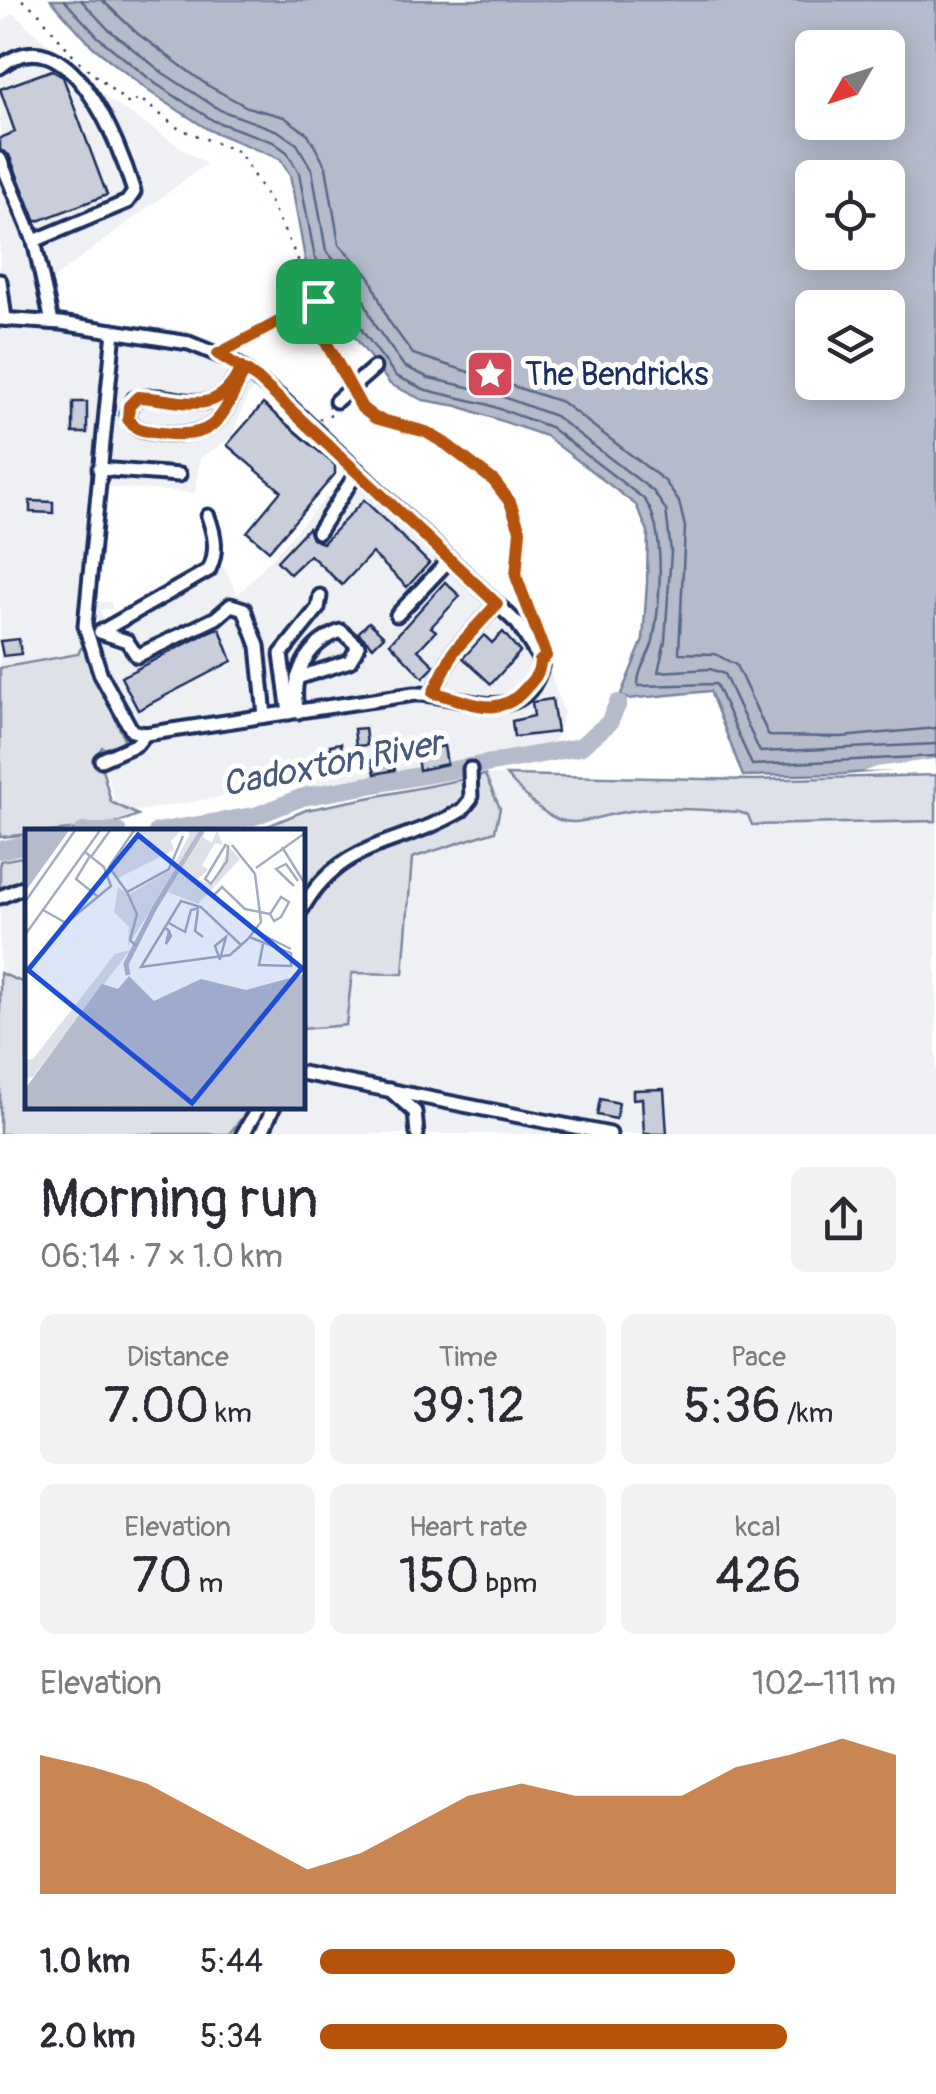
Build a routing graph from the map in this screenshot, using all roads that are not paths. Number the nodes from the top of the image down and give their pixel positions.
1 (0, 67) edge
2 (0, 159) edge
3 (34, 242) junction
4 (0, 281) edge
5 (2, 319) edge
6 (52, 322) junction
7 (114, 332) junction
8 (374, 368) dead end
9 (243, 369) junction
10 (342, 396) road end
11 (99, 469) junction
12 (358, 471) junction
13 (179, 475) dead end
14 (208, 516) dead end
15 (318, 532) dead end
16 (450, 559) junction
17 (320, 596) dead end
18 (497, 604) junction
19 (397, 616) dead end
20 (94, 635) junction
21 (297, 678) junction
22 (433, 693) junction
23 (293, 712) junction
24 (266, 716) junction
25 (146, 734) junction
26 (101, 760) dead end
27 (470, 769) dead end
28 (25, 886) edge
29 (0, 896) edge
30 (305, 905) edge
31 (305, 1075) edge
32 (389, 1089) junction
33 (256, 1109) edge
34 (273, 1109) edge
35 (243, 1134) edge
36 (261, 1134) edge
37 (417, 1134) edge
38 (610, 1134) edge

1 - 3 street
2 - 3 street
3 - 6 street
4 - 5 street
5 - 6 street
6 - 7 street
7 - 9 street
7 - 11 street
8 - 10 street
9 - 9 street
9 - 12 street
11 - 13 street
11 - 20 street
12 - 15 street
12 - 16 street
14 - 20 street
16 - 18 street
16 - 19 street
17 - 23 street
18 - 22 street
18 - 22 street
20 - 24 street
20 - 25 street
21 - 21 street
21 - 23 street
22 - 23 street
23 - 24 street
24 - 25 street
25 - 26 street
27 - 30 street
28 - 29 street
31 - 32 street
32 - 37 street
32 - 38 street
33 - 35 street
34 - 36 street

